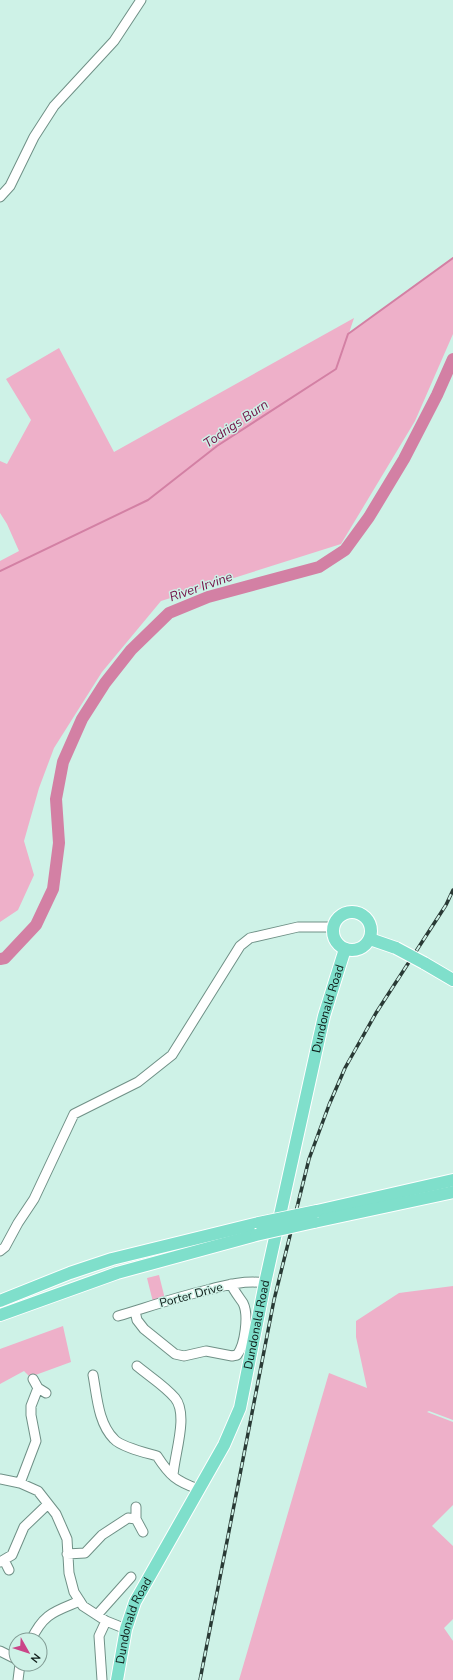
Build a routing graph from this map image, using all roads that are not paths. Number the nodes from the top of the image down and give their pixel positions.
1 (141, 0) edge
2 (0, 197) edge
3 (334, 927) junction
4 (370, 939) junction
5 (344, 949) junction
6 (453, 980) edge
7 (453, 1180) edge
8 (453, 1192) edge
9 (315, 1216) junction
10 (0, 1251) edge
11 (265, 1283) junction
12 (231, 1284) junction
13 (0, 1301) edge
14 (135, 1311) junction
15 (0, 1315) edge
16 (118, 1316) dead end
17 (136, 1366) dead end
18 (93, 1374) dead end
19 (33, 1379) dead end
20 (173, 1476) junction
21 (0, 1479) edge
22 (20, 1483) junction
23 (198, 1489) junction
24 (48, 1504) junction
25 (136, 1507) dead end
26 (136, 1520) junction
27 (143, 1532) dead end
28 (68, 1554) junction
29 (2, 1561) edge
30 (9, 1570) dead end
31 (131, 1576) dead end
32 (80, 1601) junction
33 (97, 1615) junction
34 (106, 1621) junction
35 (126, 1629) junction
36 (35, 1632) edge
37 (102, 1680) edge
38 (117, 1680) edge

1 - 2 street
3 - 4 main road
3 - 5 main road
3 - 10 street
4 - 5 main road
4 - 6 main road, bridge
5 - 11 main road, Dundonald Road
7 - 9 main road
8 - 9 main road
9 - 13 main road, bridge
9 - 15 main road, bridge
11 - 12 street, Porter Drive
11 - 23 main road, Dundonald Road
12 - 14 street, Porter Drive
12 - 14 street
14 - 16 street, Porter Drive
17 - 20 street
18 - 20 street
19 - 22 street
20 - 23 street
21 - 22 street
22 - 24 street
23 - 35 main road, Dundonald Road
24 - 28 street
24 - 29 street
25 - 26 street
26 - 27 street
26 - 28 street
28 - 32 street
29 - 30 street
31 - 33 street
32 - 33 street
32 - 36 street
33 - 34 street
34 - 35 street
34 - 37 street
35 - 38 main road, Dundonald Road

